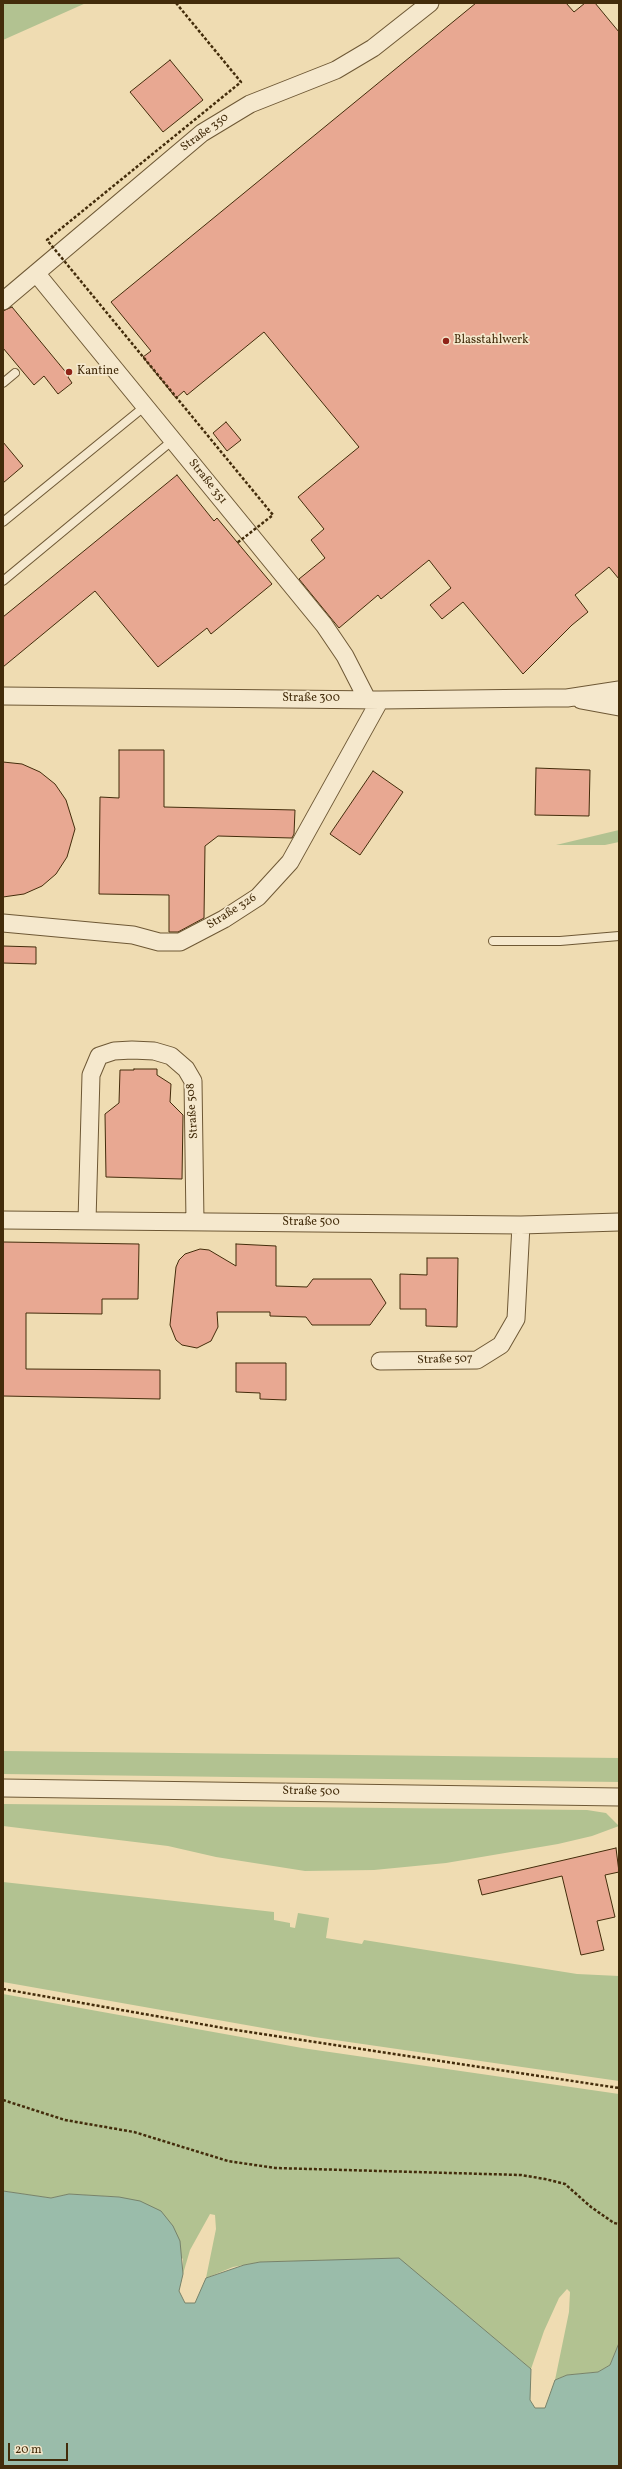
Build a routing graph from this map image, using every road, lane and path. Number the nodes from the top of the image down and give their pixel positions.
1 (176, 3) edge
2 (430, 3) edge
3 (36, 273) junction
4 (3, 301) edge
5 (15, 373) dead end
6 (3, 383) edge
7 (144, 406) junction
8 (173, 440) junction
9 (3, 522) edge
10 (237, 543) dead end
11 (3, 581) edge
12 (619, 690) edge
13 (3, 696) edge
14 (568, 698) junction
15 (374, 699) junction
16 (619, 707) edge
17 (3, 924) edge
18 (619, 936) edge
19 (493, 940) dead end
20 (3, 1220) edge
21 (86, 1222) junction
22 (194, 1222) junction
23 (619, 1222) edge
24 (522, 1225) junction
25 (380, 1361) dead end
26 (3, 1788) edge
27 (619, 1797) edge
28 (3, 1989) edge
29 (619, 2088) edge
30 (3, 2100) edge
31 (619, 2224) edge

1 - 10 path, bridge
2 - 3 street, Straße 350
3 - 4 street, Straße 350
3 - 7 street, Straße 351
5 - 6 lane
7 - 8 street, Straße 351
7 - 9 lane
8 - 11 lane
8 - 15 street, Straße 351
12 - 14 street, Straße 300
13 - 15 street, Straße 300
14 - 15 street, Straße 300
14 - 16 street
15 - 17 street, Straße 326
18 - 19 lane
20 - 21 street, Straße 500
21 - 22 street, Straße 500
21 - 22 street, Straße 508
22 - 24 street, Straße 500
23 - 24 street, Straße 500
24 - 25 street, Straße 507
26 - 27 street, Straße 500
28 - 29 path
30 - 31 path

